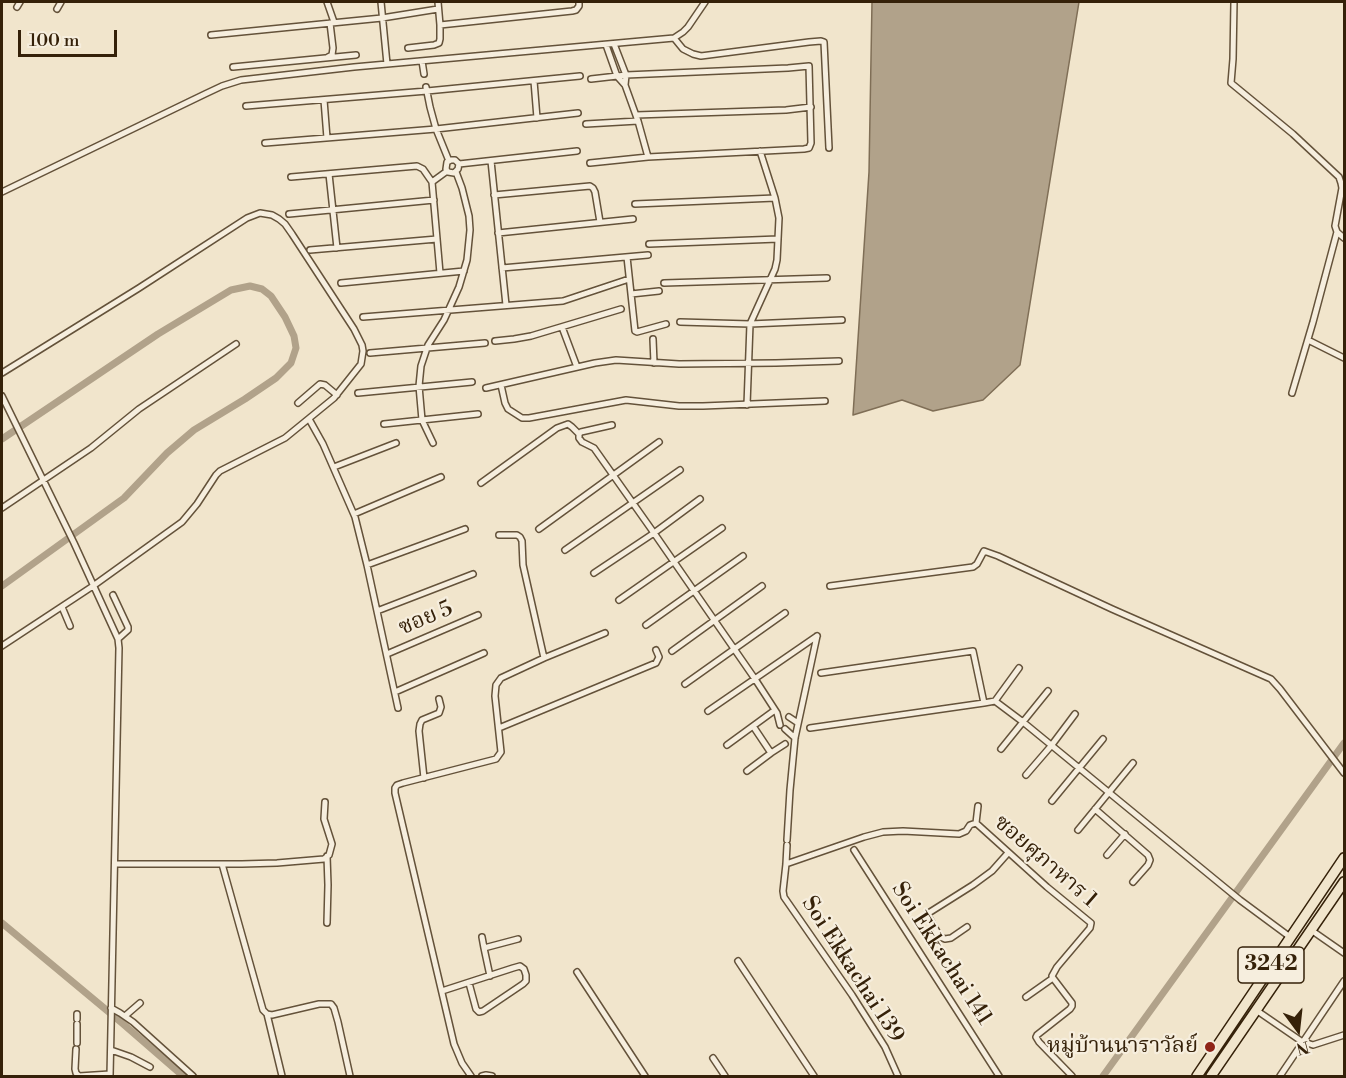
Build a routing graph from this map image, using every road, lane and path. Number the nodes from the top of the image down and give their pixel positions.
1 (61, 2) edge
2 (327, 2) edge
3 (381, 2) edge
4 (438, 2) edge
5 (579, 2) edge
6 (705, 2) edge
7 (1234, 2) edge
8 (57, 9) dead end
9 (438, 9) junction
10 (382, 18) junction
11 (332, 23) junction
12 (440, 25) junction
13 (211, 35) dead end
14 (674, 38) junction
15 (614, 44) junction
16 (606, 45) junction
17 (408, 48) dead end
18 (356, 55) dead end
19 (328, 57) junction
20 (422, 61) junction
21 (387, 64) junction
22 (233, 67) dead end
23 (424, 74) dead end
24 (626, 75) junction
25 (580, 76) dead end
26 (617, 76) junction
27 (591, 79) dead end
28 (534, 81) junction
29 (625, 85) junction
30 (427, 89) junction
31 (324, 100) junction
32 (246, 106) dead end
33 (811, 107) junction
34 (578, 113) dead end
35 (537, 118) junction
36 (637, 118) junction
37 (586, 124) dead end
38 (436, 129) junction
39 (327, 138) junction
40 (265, 143) dead end
41 (829, 148) dead end
42 (577, 151) dead end
43 (760, 151) junction
44 (648, 157) junction
45 (449, 160) junction
46 (491, 160) junction
47 (590, 163) dead end
48 (459, 164) junction
49 (447, 171) junction
50 (456, 172) junction
51 (329, 174) junction
52 (291, 177) dead end
53 (432, 182) junction
54 (2, 192) edge
55 (495, 195) junction
56 (775, 198) junction
57 (434, 200) junction
58 (635, 204) dead end
59 (333, 210) junction
60 (289, 214) dead end
61 (633, 219) dead end
62 (600, 222) junction
63 (1337, 232) junction
64 (498, 233) junction
65 (1344, 238) edge
66 (437, 239) junction
67 (778, 239) junction
68 (649, 244) dead end
69 (337, 248) junction
70 (310, 250) dead end
71 (648, 255) dead end
72 (627, 257) junction
73 (502, 268) junction
74 (464, 271) junction
75 (440, 273) junction
76 (827, 278) dead end
77 (629, 279) junction
78 (771, 280) junction
79 (341, 283) dead end
80 (664, 283) dead end
81 (659, 291) dead end
82 (631, 294) junction
83 (506, 305) junction
84 (621, 309) dead end
85 (448, 310) junction
86 (363, 317) dead end
87 (842, 320) dead end
88 (680, 322) dead end
89 (666, 324) dead end
90 (750, 324) junction
91 (562, 327) junction
92 (653, 339) dead end
93 (495, 340) dead end
94 (1308, 340) junction
95 (485, 343) dead end
96 (236, 344) dead end
97 (428, 349) junction
98 (370, 353) dead end
99 (1344, 358) edge
100 (839, 361) dead end
101 (654, 363) junction
102 (749, 364) junction
103 (577, 368) junction
104 (2, 373) edge
105 (471, 382) dead end
106 (501, 385) junction
107 (419, 386) junction
108 (486, 388) dead end
109 (358, 393) dead end
110 (1292, 393) dead end
111 (337, 395) junction
112 (2, 396) edge
113 (825, 401) dead end
114 (298, 403) dead end
115 (747, 405) junction
116 (478, 414) dead end
117 (309, 419) junction
118 (422, 420) junction
119 (384, 424) dead end
120 (612, 425) dead end
121 (579, 434) junction
122 (659, 442) dead end
123 (396, 443) dead end
124 (433, 443) dead end
125 (334, 467) junction
126 (680, 470) dead end
127 (613, 475) junction
128 (441, 477) dead end
129 (43, 480) junction
130 (481, 483) dead end
131 (700, 499) dead end
132 (633, 503) junction
133 (2, 508) edge
134 (354, 514) junction
135 (722, 528) dead end
136 (465, 529) dead end
137 (540, 529) dead end
138 (654, 533) junction
139 (499, 535) dead end
140 (565, 550) dead end
141 (743, 556) dead end
142 (674, 561) junction
143 (367, 565) junction
144 (594, 573) dead end
145 (473, 574) dead end
146 (93, 586) junction
147 (762, 586) dead end
148 (830, 586) dead end
149 (694, 591) junction
150 (113, 595) dead end
151 (619, 600) dead end
152 (62, 607) junction
153 (377, 611) junction
154 (784, 613) dead end
155 (478, 615) dead end
156 (714, 620) junction
157 (646, 624) dead end
158 (70, 626) dead end
159 (605, 633) dead end
160 (118, 639) junction
161 (2, 646) edge
162 (656, 650) dead end
163 (735, 650) junction
164 (672, 651) dead end
165 (484, 653) dead end
166 (387, 654) junction
167 (544, 658) junction
168 (1019, 668) dead end
169 (820, 673) dead end
170 (755, 679) junction
171 (685, 684) dead end
172 (1048, 691) dead end
173 (395, 692) junction
174 (439, 699) dead end
175 (995, 701) junction
176 (984, 703) junction
177 (398, 708) dead end
178 (708, 711) dead end
179 (781, 713) junction
180 (1075, 714) dead end
181 (1023, 722) junction
182 (798, 723) junction
183 (753, 726) junction
184 (500, 728) junction
185 (810, 728) dead end
186 (795, 738) junction
187 (1103, 739) dead end
188 (785, 744) dead end
189 (727, 745) dead end
190 (1051, 746) junction
191 (1001, 749) dead end
192 (771, 753) junction
193 (1133, 763) dead end
194 (1080, 768) junction
195 (747, 771) dead end
196 (1344, 773) edge
197 (1026, 775) dead end
198 (424, 778) junction
199 (1108, 792) junction
200 (1053, 801) dead end
201 (325, 802) dead end
202 (978, 806) dead end
203 (1095, 809) junction
204 (976, 823) junction
205 (1078, 830) dead end
206 (1125, 834) junction
207 (854, 850) dead end
208 (1008, 853) junction
209 (1107, 855) dead end
210 (327, 856) junction
211 (1344, 858) edge
212 (115, 864) junction
213 (222, 864) junction
214 (786, 864) junction
215 (1133, 882) dead end
216 (1344, 882) edge
217 (327, 923) dead end
218 (967, 927) dead end
219 (1311, 930) junction
220 (482, 937) dead end
221 (1290, 937) junction
222 (518, 939) dead end
223 (484, 948) junction
224 (1344, 953) edge
225 (738, 962) dead end
226 (578, 972) dead end
227 (490, 976) junction
228 (1053, 978) junction
229 (1344, 981) edge
230 (469, 983) junction
231 (442, 992) junction
232 (1026, 997) dead end
233 (140, 1003) dead end
234 (111, 1010) junction
235 (1256, 1010) junction
236 (267, 1014) junction
237 (124, 1016) junction
238 (77, 1019) dead end
239 (1344, 1035) edge
240 (1304, 1043) junction
241 (111, 1050) junction
242 (713, 1058) dead end
243 (150, 1066) dead end
244 (110, 1076) edge
245 (193, 1077) edge
246 (282, 1077) edge
247 (350, 1077) edge
248 (471, 1077) edge
249 (483, 1077) edge
250 (492, 1077) edge
251 (645, 1077) edge
252 (724, 1077) edge
253 (814, 1077) edge
254 (898, 1077) edge
255 (999, 1077) edge
256 (1072, 1077) edge
257 (1197, 1077) edge
258 (1211, 1077) edge
259 (1280, 1077) edge

1 - 8 street
2 - 11 street
3 - 10 street
4 - 9 street
5 - 12 street
6 - 14 street
7 - 63 street
9 - 10 street
9 - 12 street
10 - 11 street
10 - 21 street
11 - 13 street
11 - 19 street
12 - 17 street
14 - 15 street
14 - 41 street
15 - 16 street
15 - 24 street
16 - 20 street
16 - 26 street
18 - 19 street
19 - 22 street
20 - 21 street
20 - 23 street
21 - 54 street
24 - 26 street
24 - 29 street
24 - 33 street
25 - 28 street
26 - 27 street
26 - 29 street
28 - 30 street
28 - 35 street
29 - 36 street
30 - 31 street
30 - 38 street
31 - 32 street
31 - 39 street
33 - 36 street
33 - 43 street
34 - 35 street
35 - 38 street
36 - 37 street
36 - 44 street
38 - 39 street
38 - 45 street
39 - 40 street
42 - 46 street
43 - 44 street
43 - 56 street
44 - 47 street
45 - 48 street
45 - 49 street
46 - 48 street
46 - 55 street
48 - 50 street
49 - 50 street
49 - 53 street
50 - 74 street
51 - 52 street
51 - 53 street
51 - 59 street
53 - 57 street
55 - 62 street
55 - 64 street
56 - 58 street
56 - 67 street
57 - 59 street
57 - 66 street
59 - 60 street
59 - 69 street
61 - 62 street
62 - 64 street
63 - 65 street
63 - 94 street
64 - 73 street
66 - 69 street
66 - 75 street
67 - 68 street
67 - 78 street
69 - 70 street
71 - 72 street
72 - 73 street
72 - 77 street
73 - 83 street
74 - 75 street
74 - 85 street
75 - 79 street
76 - 78 street
77 - 82 street
77 - 83 street
78 - 80 street
78 - 90 street
81 - 82 street
82 - 89 street
83 - 85 street
84 - 91 street
85 - 86 street
85 - 97 street
87 - 90 street
88 - 90 street
90 - 102 street
91 - 93 street
91 - 103 street
92 - 101 street
94 - 99 street
94 - 110 street
95 - 97 street
96 - 129 street
97 - 98 street
97 - 107 street
100 - 102 street
101 - 102 street
101 - 103 street
102 - 115 street
103 - 106 street
104 - 111 street
105 - 107 street
106 - 108 street
106 - 115 street
107 - 109 street
107 - 118 street
111 - 114 street
111 - 117 street
112 - 129 street
113 - 115 street
116 - 118 street
117 - 125 street
117 - 146 street
118 - 119 street
118 - 124 street
120 - 121 street
121 - 127 street
121 - 130 street
122 - 127 street
123 - 125 street
125 - 134 street
126 - 132 street
127 - 132 street
127 - 137 street
128 - 134 street
129 - 133 street
129 - 146 street
131 - 138 street
132 - 138 street
132 - 140 street
134 - 143 street
135 - 142 street
136 - 143 street
138 - 142 street
138 - 144 street
139 - 167 street
141 - 149 street
142 - 149 street
142 - 151 street
143 - 153 street
145 - 153 street
146 - 152 street
146 - 160 street
147 - 156 street
148 - 196 street
149 - 156 street
149 - 157 street
150 - 160 street
152 - 158 street
152 - 161 street
153 - 166 street
154 - 163 street
155 - 166 street, ซอย 5
156 - 163 street
156 - 164 street
159 - 167 street
160 - 212 street
162 - 184 street
163 - 170 street
163 - 171 street
165 - 173 street
166 - 173 street
167 - 184 street
168 - 175 street
169 - 176 street
170 - 178 street
170 - 179 street
170 - 182 street, Soi Ekkachai 139
172 - 181 street
173 - 177 street
174 - 198 street
175 - 176 street
175 - 181 street
176 - 185 street
179 - 182 street
179 - 183 street
179 - 186 street
180 - 190 street
181 - 190 street
181 - 191 street
182 - 186 street, Soi Ekkachai 139
183 - 189 street
183 - 192 street
184 - 198 street
186 - 214 street, Soi Ekkachai 139
187 - 194 street
188 - 192 street
190 - 194 street
190 - 197 street
192 - 195 street
193 - 199 street
194 - 199 street
194 - 200 street
198 - 231 street
199 - 203 street
199 - 221 street
201 - 210 street
202 - 204 street
203 - 205 street
203 - 206 street
204 - 208 street, ซอยศุภาหาร 1
204 - 214 street, ซอยศุภาหาร 1
206 - 209 street
206 - 215 street
207 - 255 street, Soi Ekkachai 141
208 - 218 street
208 - 228 street, ซอยศุภาหาร 1
210 - 213 street
210 - 217 street
211 - 221 main road, 3242
212 - 213 street
212 - 234 street
213 - 236 street
214 - 254 street, Soi Ekkachai 139
216 - 219 main road, 3242
219 - 224 street
219 - 235 main road, 3242
220 - 223 street
221 - 257 main road, 3242
222 - 223 street
223 - 227 street
225 - 253 street
226 - 251 street
227 - 230 street
227 - 230 street
228 - 232 street
228 - 256 street
229 - 240 street
230 - 231 street
231 - 248 street
233 - 237 street
234 - 237 street
234 - 241 street
235 - 240 street
235 - 258 main road, 3242
236 - 246 street
236 - 247 street
237 - 245 street
238 - 244 street
239 - 240 street
240 - 259 street
241 - 243 street
241 - 244 street
242 - 252 street
249 - 250 street

